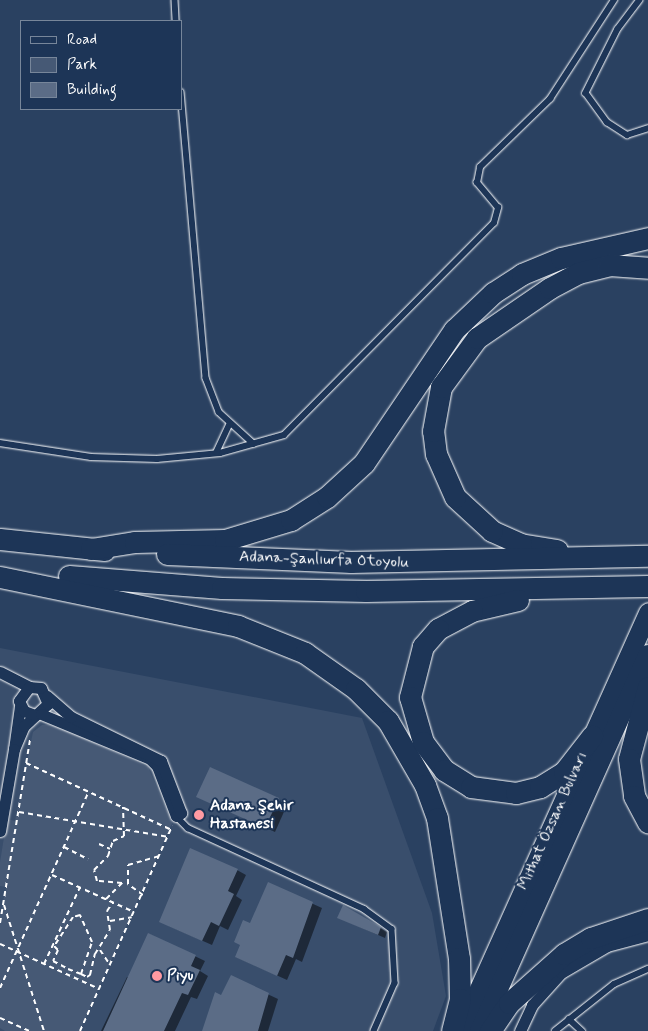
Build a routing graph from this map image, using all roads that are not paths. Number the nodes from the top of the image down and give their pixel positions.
1 (175, 0) edge
2 (614, 0) edge
3 (640, 0) edge
4 (176, 20) edge
5 (182, 103) edge
6 (648, 128) edge
7 (648, 238) edge
8 (648, 268) edge
9 (229, 425) junction
10 (0, 442) edge
11 (254, 444) junction
12 (216, 453) junction
13 (0, 539) edge
14 (91, 549) junction
15 (637, 557) edge
16 (0, 570) edge
17 (0, 576) edge
18 (638, 586) edge
19 (574, 589) junction
20 (648, 612) edge
21 (648, 654) edge
22 (0, 672) edge
23 (29, 687) junction
24 (648, 687) edge
25 (47, 696) junction
26 (20, 706) junction
27 (38, 714) junction
28 (592, 736) junction
29 (14, 749) junction
30 (175, 818) junction
31 (648, 822) edge
32 (1, 825) edge
33 (648, 919) edge
34 (648, 935) edge
35 (648, 969) edge
36 (569, 1019) junction
37 (374, 1031) edge
38 (452, 1031) edge
39 (460, 1031) edge
40 (479, 1031) edge
41 (490, 1031) edge
42 (520, 1031) edge
43 (555, 1031) edge
44 (582, 1031) edge

1 - 4 lane
2 - 11 lane
3 - 6 lane
5 - 9 lane
7 - 14 highway
8 - 15 highway
9 - 11 lane
9 - 12 lane
10 - 12 lane
11 - 12 lane
13 - 14 highway, Adana-Şanlıurfa Otoyolu
14 - 15 highway, Adana-Şanlıurfa Otoyolu
16 - 19 highway, Adana-Şanlıurfa Otoyolu
17 - 38 highway
18 - 19 highway, Adana-Şanlıurfa Otoyolu
19 - 28 highway
20 - 28 main road, Mithat Özsan Bulvarı
21 - 40 main road, Mithat Özsan Bulvarı
22 - 23 street
23 - 25 street
23 - 26 street
24 - 31 highway
25 - 27 street
25 - 30 street
26 - 27 street
26 - 29 street
27 - 29 street
27 - 30 street
28 - 39 main road, Mithat Özsan Bulvarı
29 - 32 street
30 - 37 lane
33 - 41 highway
34 - 42 street
35 - 36 lane
36 - 43 lane
36 - 44 lane

